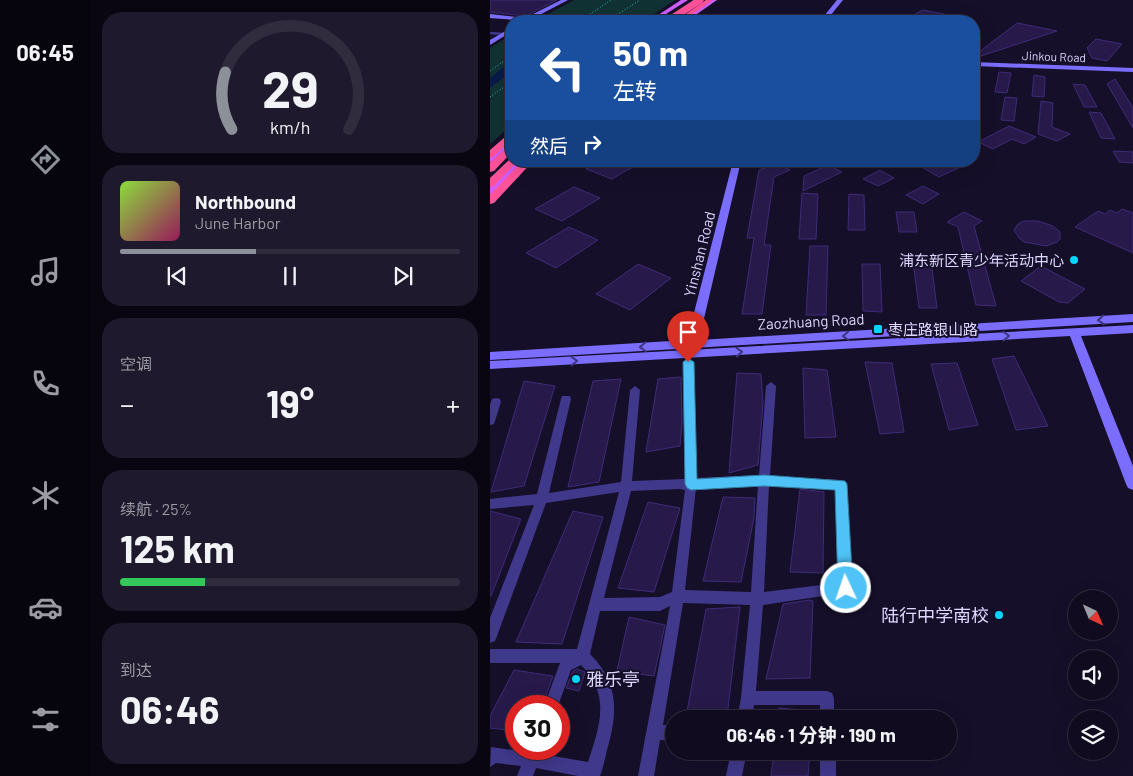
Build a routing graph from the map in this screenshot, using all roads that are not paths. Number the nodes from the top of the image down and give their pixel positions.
1 (564, 0) edge
2 (685, 0) edge
3 (693, 0) edge
4 (700, 0) edge
5 (710, 0) edge
6 (714, 0) edge
7 (840, 0) edge
8 (536, 15) edge
9 (661, 15) edge
10 (672, 15) edge
11 (677, 15) edge
12 (688, 15) edge
13 (693, 15) edge
14 (828, 15) edge
15 (490, 16) edge
16 (505, 18) edge
17 (490, 33) edge
18 (504, 34) joint
19 (490, 43) edge
20 (980, 64) edge
21 (1133, 70) edge
22 (505, 141) edge
23 (505, 147) edge
24 (490, 155) edge
25 (505, 155) edge
26 (490, 161) edge
27 (507, 167) edge
28 (515, 167) edge
29 (522, 167) edge
30 (736, 167) edge
31 (490, 169) edge
32 (490, 184) edge
33 (490, 192) edge
34 (490, 200) edge
35 (1133, 318) edge
36 (1071, 327) junction
37 (1133, 328) edge
38 (690, 354) junction
39 (490, 356) edge
40 (490, 365) edge
41 (770, 386) dead end
42 (636, 390) dead end
43 (566, 399) dead end
44 (496, 402) dead end
45 (490, 421) edge
46 (764, 480) junction
47 (691, 484) junction
48 (1133, 484) edge
49 (626, 486) junction
50 (542, 499) junction
51 (490, 504) edge
52 (678, 596) junction
53 (757, 599) junction
54 (595, 605) junction
55 (490, 636) edge
56 (490, 656) edge
57 (582, 656) junction
58 (555, 695) edge
59 (748, 698) junction
60 (746, 710) edge
61 (827, 710) edge
62 (654, 732) junction
63 (665, 733) edge
64 (505, 755) edge
65 (490, 759) edge
66 (532, 760) edge
67 (552, 760) edge
68 (737, 760) edge
69 (828, 760) edge
70 (593, 774) edge
71 (525, 776) edge
72 (646, 776) edge
73 (734, 776) edge
74 (828, 776) edge

1 - 8 street
2 - 9 main road
3 - 10 main road
4 - 11 highway, bridge
5 - 12 highway
6 - 13 main road
7 - 14 street
15 - 16 street
17 - 18 lane
18 - 19 street
20 - 21 street, Jinkou Road
22 - 24 highway
23 - 26 main road
25 - 31 highway
27 - 32 highway
28 - 33 main road
29 - 34 highway
30 - 38 street, Yinshan Road
35 -> 36 street, Zaozhuang Road
36 - 37 street, Zaozhuang Road
36 - 38 street, Zaozhuang Road
36 - 48 street
38 -> 39 street, Zaozhuang Road
40 -> 38 street, Zaozhuang Road
38 - 47 street
41 - 46 street
42 - 49 street
43 - 50 street
44 - 45 street
46 - 47 street
46 - 53 street
46 - 53 street
47 - 49 street
47 - 52 street
49 - 50 street
49 - 54 street
50 - 51 street
50 - 55 street
52 - 53 street
52 - 54 street
52 - 62 street
53 - 59 street
54 - 57 street
56 - 57 street
57 - 58 street
57 - 70 street
59 - 60 street
59 - 61 street
62 - 63 street
62 - 72 street
64 - 65 street
66 - 71 street
67 - 70 street
68 - 73 street
69 - 74 street

